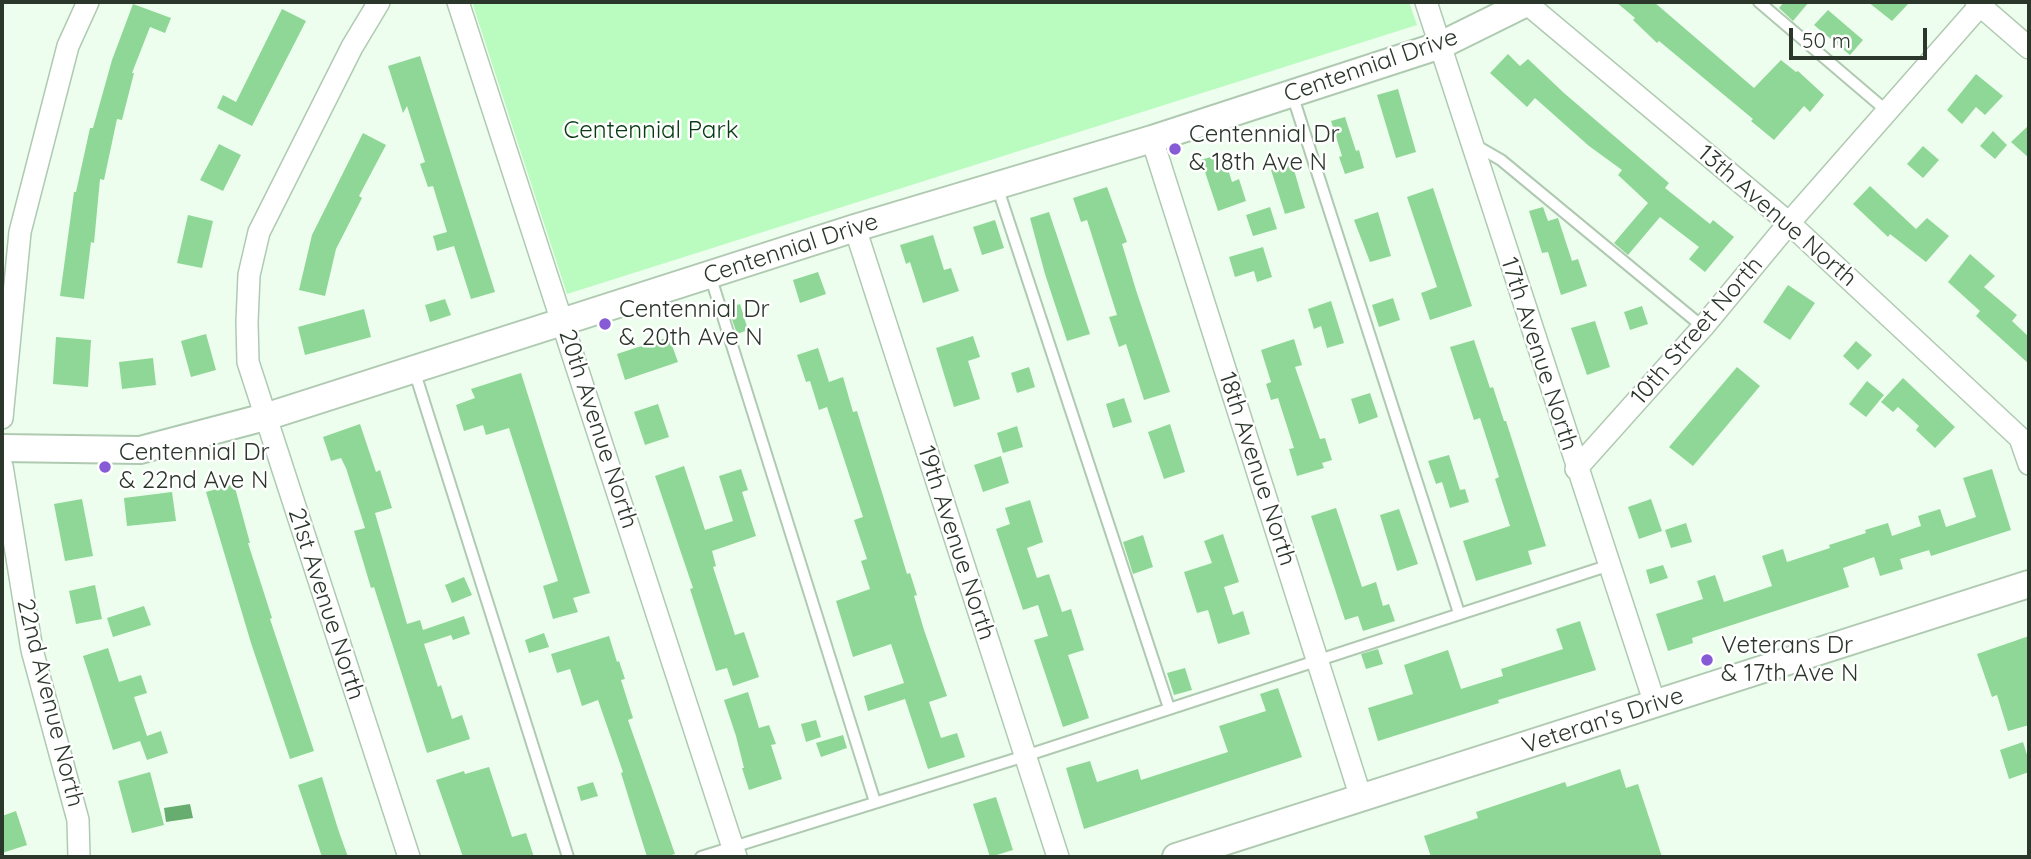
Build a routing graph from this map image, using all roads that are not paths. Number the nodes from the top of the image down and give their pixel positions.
1 (88, 2) edge
2 (379, 2) edge
3 (458, 2) edge
4 (1426, 2) edge
5 (1526, 2) edge
6 (1759, 2) edge
7 (1979, 3) edge
8 (1441, 45) junction
9 (2029, 48) edge
10 (1292, 94) junction
11 (1888, 112) junction
12 (1152, 139) junction
13 (1470, 142) junction
14 (997, 186) junction
15 (1789, 223) junction
16 (855, 228) junction
17 (710, 275) junction
18 (563, 323) junction
19 (1703, 327) junction
20 (414, 370) junction
21 (265, 417) junction
22 (2, 418) edge
23 (2025, 436) edge
24 (2, 448) edge
25 (2029, 464) edge
26 (2, 466) edge
27 (1576, 469) junction
28 (1610, 565) junction
29 (2029, 584) edge
30 (1459, 613) junction
31 (1317, 659) junction
32 (1655, 704) junction
33 (1170, 708) junction
34 (1025, 756) junction
35 (1361, 798) junction
36 (875, 803) junction
37 (734, 852) edge
38 (79, 857) edge
39 (410, 857) edge
40 (568, 857) edge
41 (701, 857) edge
42 (1058, 857) edge
43 (1175, 857) edge

1 - 22 street
2 - 21 street, 21st Avenue North
3 - 18 street, 20th Avenue North
4 - 8 street, 17th Avenue North
5 - 8 street, Centennial Drive
5 - 15 street, 13th Avenue North
6 - 11 lane
7 - 9 street
7 - 11 street, 10th Street North
8 - 10 street, Centennial Drive
8 - 13 street, 17th Avenue North
10 - 12 street, Centennial Drive
10 - 30 lane
11 - 15 street, 10th Street North
12 - 14 street, Centennial Drive
12 - 31 street, 18th Avenue North
13 - 19 lane
13 - 27 street, 17th Avenue North
14 - 16 street, Centennial Drive
14 - 33 lane
15 - 19 street, 10th Street North
15 - 23 street, 13th Avenue North
16 - 17 street, Centennial Drive
16 - 34 street, 19th Avenue North
17 - 18 street, Centennial Drive
17 - 36 lane
18 - 20 street, Centennial Drive
18 - 37 street, 20th Avenue North
19 - 27 street, 10th Street North
20 - 21 street, Centennial Drive
20 - 40 lane
21 - 24 street, Centennial Drive
21 - 39 street, 21st Avenue North
23 - 25 street
26 - 38 street, 22nd Avenue North
27 - 28 street, 17th Avenue North
28 - 30 lane
28 - 32 street, 17th Avenue North
29 - 32 street, Veteran's Drive
30 - 31 lane
31 - 33 lane
31 - 35 street, 18th Avenue North
32 - 35 street, Veteran's Drive
33 - 34 lane
34 - 36 lane
34 - 42 street, 19th Avenue North
35 - 43 street, Veteran's Drive
36 - 37 lane
37 - 41 lane

